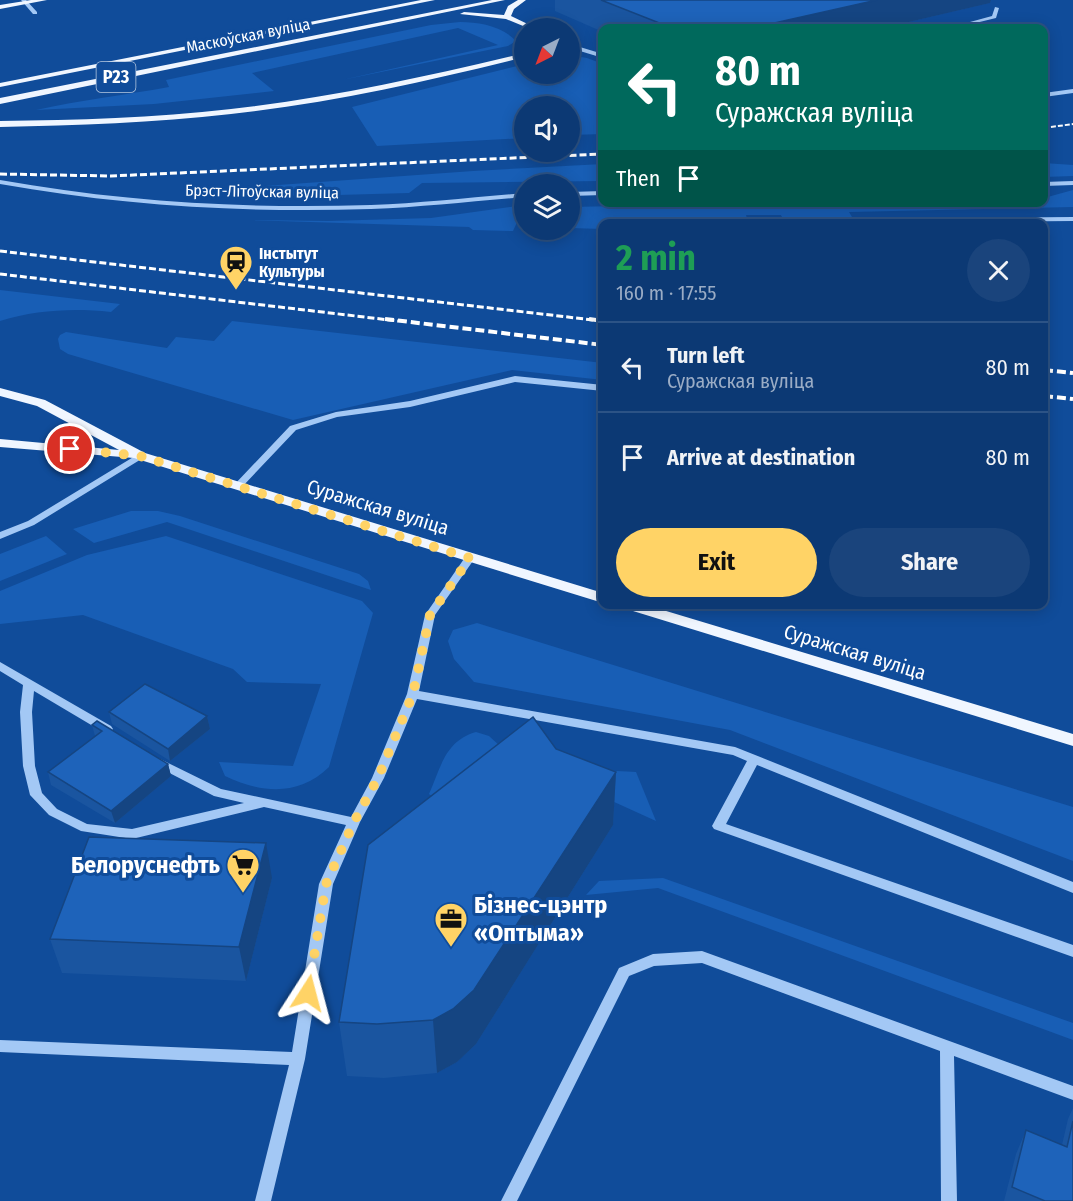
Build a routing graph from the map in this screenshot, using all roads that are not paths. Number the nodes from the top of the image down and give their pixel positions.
1 (44, 0) edge
2 (392, 0) edge
3 (432, 0) edge
4 (502, 0) edge
5 (523, 0) edge
6 (24, 2) edge
7 (0, 7) edge
8 (997, 8) dead end
9 (35, 13) dead end
10 (351, 16) junction
11 (424, 16) junction
12 (507, 17) junction
13 (514, 20) edge
14 (968, 24) edge
15 (580, 49) edge
16 (598, 54) edge
17 (514, 57) edge
18 (0, 85) edge
19 (1073, 91) edge
20 (1048, 94) edge
21 (0, 101) edge
22 (0, 124) edge
23 (0, 182) edge
24 (1073, 183) edge
25 (1048, 184) edge
26 (598, 193) edge
27 (580, 194) edge
28 (514, 196) edge
29 (1048, 219) edge
30 (1073, 219) edge
31 (598, 388) edge
32 (0, 392) edge
33 (0, 442) edge
34 (140, 456) junction
35 (238, 485) junction
36 (0, 536) edge
37 (470, 558) junction
38 (598, 596) edge
39 (641, 609) edge
40 (0, 666) edge
41 (29, 683) junction
42 (413, 694) junction
43 (117, 735) edge
44 (1073, 740) edge
45 (147, 755) edge
46 (754, 759) junction
47 (264, 803) junction
48 (354, 822) junction
49 (1073, 888) edge
50 (1073, 951) edge
51 (0, 1046) edge
52 (947, 1047) junction
53 (298, 1059) junction
54 (1073, 1093) edge
55 (263, 1201) edge
56 (509, 1201) edge
57 (949, 1201) edge

1 - 6 main road
2 - 10 main road
3 - 10 main road, Маскоўская вуліца / Р23
4 - 11 main road, Маскоўская вуліца / Р23
5 - 12 main road
6 - 7 main road
6 - 9 street
8 - 14 street
10 - 18 main road, Маскоўская вуліца / Р23
11 - 12 main road
11 - 21 main road, Маскоўская вуліца / Р23
12 - 13 main road
15 - 16 street
17 - 22 main road
19 - 20 street
23 - 28 street, Брэст-Літоўская вуліца
24 - 25 street
26 - 27 street
29 - 30 street
31 - 35 street
32 - 34 main road, Суражская вуліца
33 - 34 main road, Суражская вуліца
34 - 35 main road, Суражская вуліца
34 - 36 street
35 - 37 main road, Суражская вуліца
37 - 38 main road, Суражская вуліца
37 - 42 street
39 - 44 main road, Суражская вуліца
40 - 41 street
41 - 43 street
41 - 47 street
42 - 46 street
42 - 48 street
45 - 47 street
46 - 49 street
46 - 50 street
47 - 48 street
48 - 53 street
51 - 53 street
52 - 54 street
52 - 56 street
52 - 57 street
53 - 55 street

